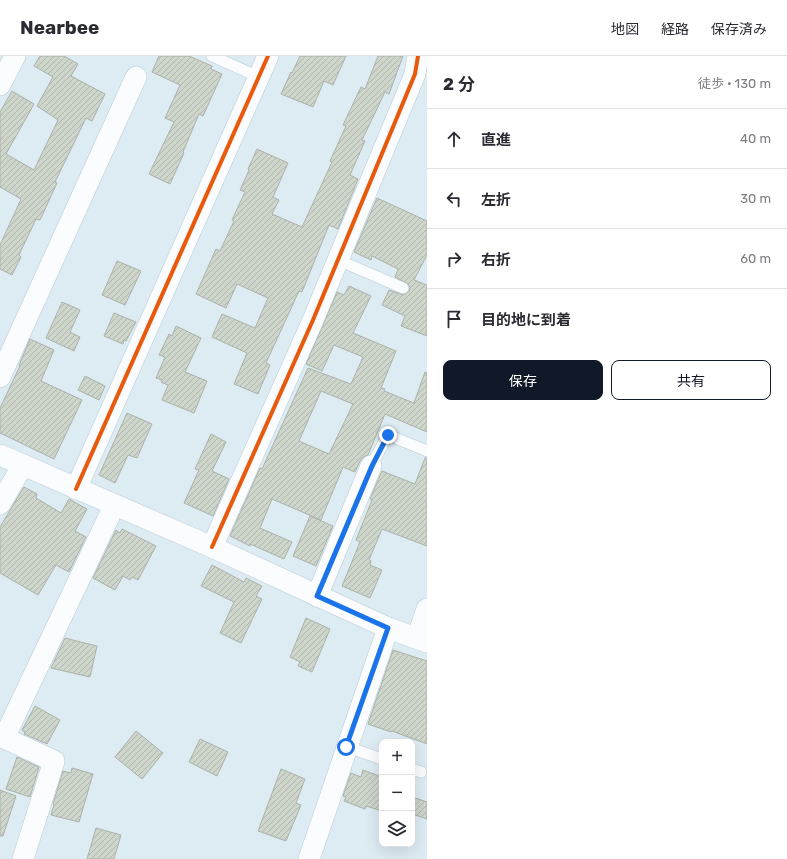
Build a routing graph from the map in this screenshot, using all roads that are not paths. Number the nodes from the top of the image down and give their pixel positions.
1 (212, 56) edge
2 (268, 56) edge
3 (418, 56) edge
4 (136, 77) dead end
5 (259, 77) junction
6 (338, 260) junction
7 (402, 288) dead end
8 (0, 377) edge
9 (427, 451) edge
10 (0, 455) edge
11 (23, 465) junction
12 (372, 466) joint
13 (76, 489) junction
14 (0, 504) edge
15 (114, 506) junction
16 (212, 547) junction
17 (317, 596) junction
18 (427, 609) edge
19 (388, 628) junction
20 (422, 640) edge
21 (2, 737) edge
22 (346, 747) junction
23 (379, 758) edge
24 (23, 859) edge
25 (309, 859) edge

1 - 5 lane
2 - 5 street
3 - 6 street
4 - 8 street
5 - 13 street
6 - 7 lane
6 - 16 street
9 - 12 lane
10 - 11 street
11 - 13 street
11 - 14 street
12 - 17 street
13 - 15 street
15 - 16 street
15 - 21 street
16 - 17 street
17 - 19 street
18 - 20 street
19 - 20 street
19 - 22 street
21 - 24 street
22 - 23 lane
22 - 25 street

